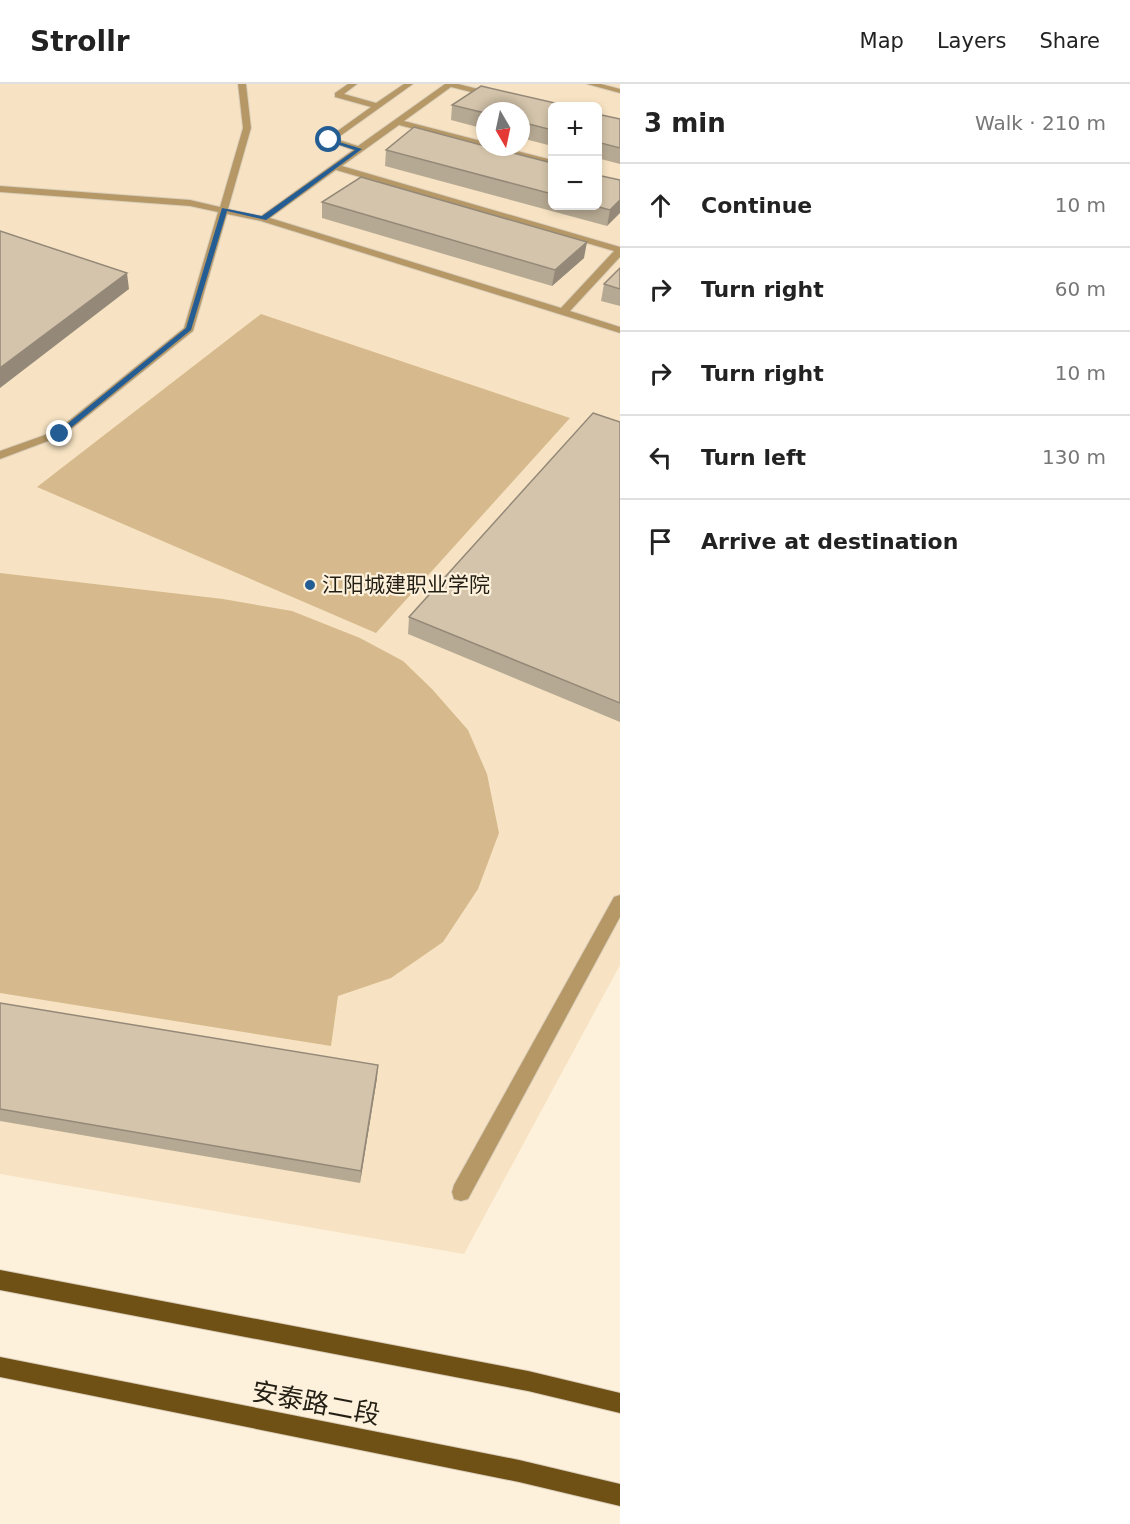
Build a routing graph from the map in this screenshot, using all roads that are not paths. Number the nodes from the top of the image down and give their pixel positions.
1 (242, 84) edge
2 (353, 84) edge
3 (409, 84) edge
4 (449, 84) edge
5 (591, 84) edge
6 (620, 91) edge
7 (495, 96) edge
8 (378, 106) junction
9 (397, 122) junction
10 (476, 144) edge
11 (359, 149) junction
12 (525, 156) edge
13 (548, 162) edge
14 (334, 168) junction
15 (0, 189) edge
16 (224, 209) junction
17 (263, 219) junction
18 (620, 251) edge
19 (563, 312) junction
20 (620, 330) edge
21 (0, 455) edge
22 (620, 902) edge
23 (460, 1192) dead end
24 (0, 1280) edge
25 (0, 1367) edge
26 (620, 1403) edge
27 (620, 1495) edge

1 - 16 street
2 - 8 street
3 - 8 street
4 - 7 street
4 - 9 street
5 - 6 street
8 - 11 street
9 - 10 street
9 - 11 street
11 - 14 street
12 - 13 street
14 - 17 street
14 - 18 street
15 - 16 street
16 - 17 street
16 - 21 street
17 - 19 street
18 - 19 street
19 - 20 street
22 - 23 street
24 - 26 main road
25 - 27 main road, 安泰路二段

